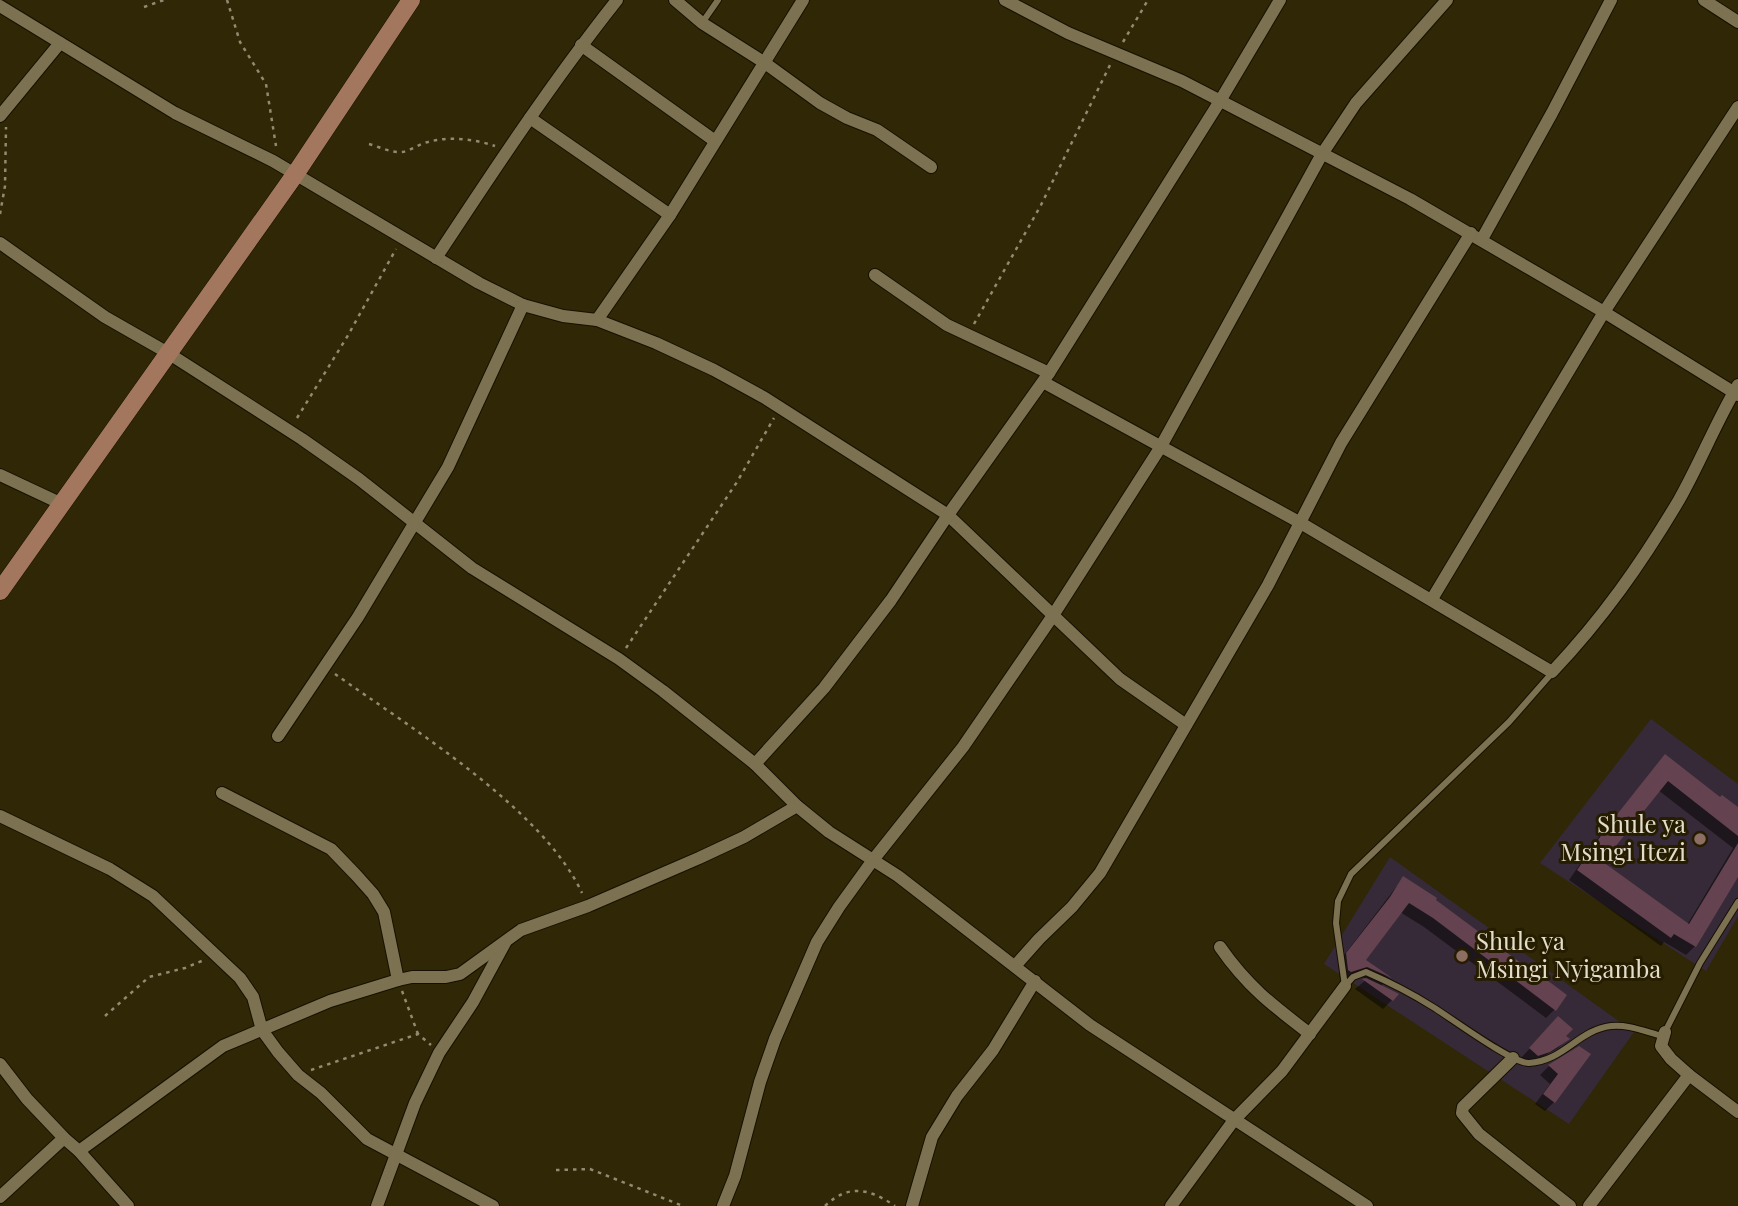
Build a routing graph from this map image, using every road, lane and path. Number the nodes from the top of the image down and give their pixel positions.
1 (164, 0) edge
2 (227, 0) edge
3 (411, 0) edge
4 (617, 0) edge
5 (675, 0) edge
6 (718, 0) edge
7 (803, 0) edge
8 (1006, 0) edge
9 (1148, 0) edge
10 (1447, 0) edge
11 (1611, 0) edge
12 (1704, 0) edge
13 (1275, 2) edge
14 (0, 6) edge
15 (144, 7) dead end
16 (1738, 22) edge
17 (702, 23) junction
18 (60, 43) junction
19 (581, 45) junction
20 (1116, 54) junction
21 (765, 63) junction
22 (1220, 101) junction
23 (1738, 107) edge
24 (3, 112) edge
25 (530, 118) junction
26 (715, 141) junction
27 (369, 144) dead end
28 (508, 150) junction
29 (1322, 154) junction
30 (931, 167) dead end
31 (287, 171) junction
32 (0, 214) edge
33 (670, 215) junction
34 (1476, 236) junction
35 (401, 238) junction
36 (0, 243) edge
37 (436, 258) junction
38 (875, 275) dead end
39 (523, 305) junction
40 (1604, 312) junction
41 (597, 320) junction
42 (968, 333) junction
43 (168, 353) junction
44 (1046, 377) junction
45 (1737, 391) edge
46 (780, 408) junction
47 (289, 430) junction
48 (1160, 447) junction
49 (0, 475) edge
50 (62, 504) junction
51 (948, 515) junction
52 (414, 522) junction
53 (1299, 522) junction
54 (0, 591) edge
55 (1432, 599) junction
56 (1052, 617) junction
57 (619, 659) junction
58 (325, 667) junction
59 (1552, 672) junction
60 (1186, 725) junction
61 (278, 736) dead end
62 (755, 765) junction
63 (222, 793) dead end
64 (797, 806) junction
65 (0, 816) edge
66 (873, 860) junction
67 (1738, 902) edge
68 (588, 905) junction
69 (507, 939) junction
70 (1220, 947) dead end
71 (216, 954) junction
72 (1015, 966) junction
73 (398, 980) junction
74 (1035, 981) junction
75 (1345, 986) junction
76 (105, 1016) dead end
77 (262, 1030) junction
78 (418, 1034) junction
79 (1310, 1034) junction
80 (1664, 1034) junction
81 (439, 1053) junction
82 (1513, 1058) junction
83 (0, 1064) edge
84 (298, 1075) junction
85 (1689, 1075) junction
86 (1738, 1112) edge
87 (1234, 1120) junction
88 (64, 1138) junction
89 (79, 1151) junction
90 (397, 1156) junction
91 (556, 1170) dead end
92 (0, 1197) edge
93 (128, 1206) edge
94 (377, 1206) edge
95 (493, 1206) edge
96 (683, 1206) edge
97 (723, 1206) edge
98 (825, 1206) edge
99 (895, 1206) edge
100 (912, 1206) edge
101 (1171, 1206) edge
102 (1367, 1206) edge
103 (1570, 1206) edge
104 (1589, 1206) edge

1 - 15 path
2 - 31 path
3 - 31 street
4 - 19 street
5 - 17 street
6 - 17 lane
7 - 21 street
8 - 20 street
9 - 20 path
10 - 29 street
11 - 34 street
12 - 16 street
13 - 22 street
14 - 18 street
17 - 21 street
18 - 24 street
18 - 31 street
19 - 25 street
19 - 26 street
20 - 22 street
20 - 42 path
21 - 26 street
21 - 30 street
22 - 29 street
22 - 44 street
23 - 40 street
24 - 32 path
25 - 28 street
25 - 33 street
26 - 33 street
27 - 28 path
28 - 37 street
29 - 34 street
29 - 48 street
31 - 35 street
31 - 43 street
33 - 41 street
34 - 40 street
34 - 53 street
35 - 37 street
35 - 47 path
36 - 43 street
37 - 39 street
38 - 42 street
39 - 41 street
39 - 52 street
40 - 45 street
40 - 55 street
41 - 46 street
42 - 44 street
43 - 47 street
43 - 50 street
44 - 48 street
44 - 51 street
45 - 59 street
46 - 51 street
46 - 57 path
47 - 52 street
48 - 53 street
48 - 56 street
49 - 50 street
50 - 54 street
51 - 56 street
51 - 62 street
52 - 57 street
52 - 58 street
53 - 55 street
53 - 60 street
55 - 59 street
56 - 60 street
56 - 66 street
57 - 62 street
58 - 61 street
58 - 68 path
59 - 75 lane
60 - 72 street
62 - 64 street
63 - 73 street
64 - 66 street
64 - 68 street
65 - 71 street
66 - 72 street
66 - 97 street
67 - 80 lane
68 - 69 street
69 - 73 street
69 - 81 street
70 - 79 street
71 - 76 path
71 - 77 street
72 - 74 street
73 - 77 street
73 - 78 path
74 - 87 street
74 - 100 street
75 - 79 street
75 - 82 lane
77 - 84 street
77 - 89 street
78 - 81 path
78 - 84 path
79 - 87 street
80 - 82 lane
80 - 85 street
81 - 90 street
82 - 103 street
83 - 88 street
84 - 90 street
85 - 86 street
85 - 104 street
87 - 101 street
87 - 102 street
88 - 89 street
88 - 92 street
89 - 93 street
90 - 94 street
90 - 95 street
91 - 96 path
98 - 99 path

